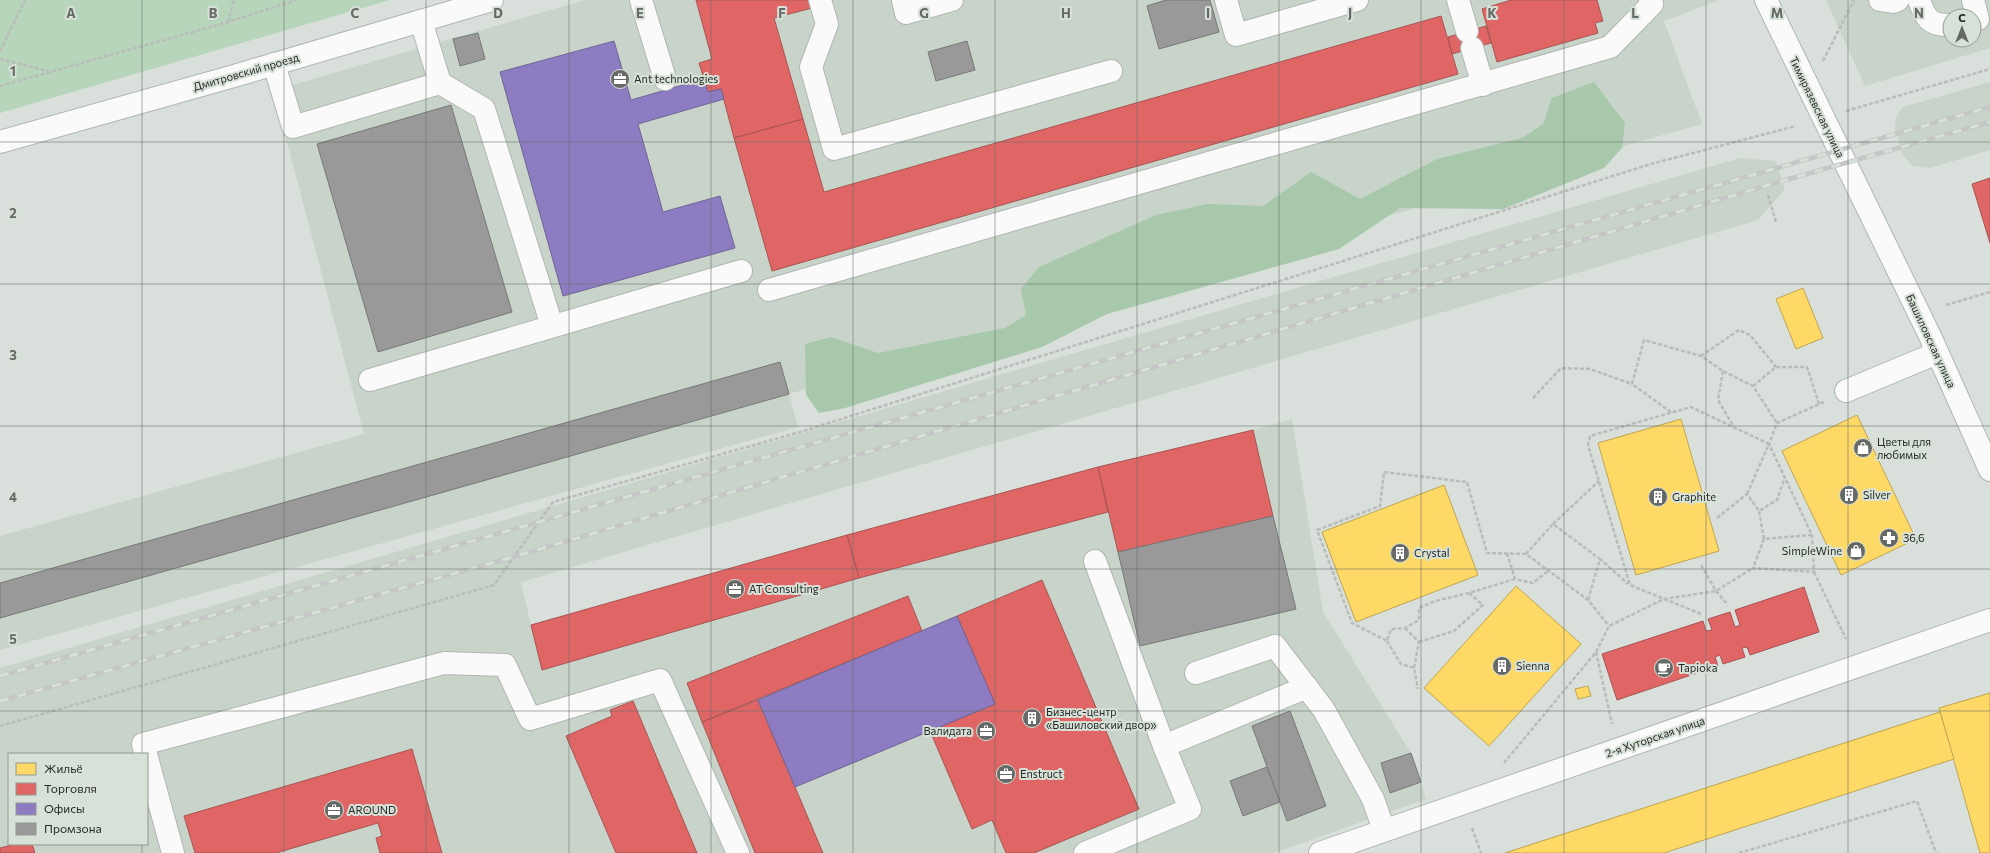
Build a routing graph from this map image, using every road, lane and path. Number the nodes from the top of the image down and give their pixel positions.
1 (25, 0) edge
2 (234, 0) edge
3 (296, 0) edge
4 (492, 0) edge
5 (642, 0) edge
6 (820, 0) edge
7 (903, 0) edge
8 (952, 0) edge
9 (1226, 0) edge
10 (1357, 0) edge
11 (1458, 0) edge
12 (1766, 0) edge
13 (1854, 0) edge
14 (1880, 0) edge
15 (1898, 0) edge
16 (1919, 0) edge
17 (1655, 1) edge
18 (421, 21) junction
19 (228, 22) junction
20 (1942, 26) edge
21 (0, 51) edge
22 (0, 59) edge
23 (1823, 61) dead end
24 (274, 64) junction
25 (1990, 69) edge
26 (1111, 71) dead end
27 (51, 72) junction
28 (665, 79) dead end
29 (440, 83) junction
30 (1483, 85) junction
31 (0, 86) edge
32 (1846, 111) dead end
33 (1796, 126) dead end
34 (0, 142) edge
35 (1768, 194) dead end
36 (1870, 214) joint
37 (1776, 222) dead end
38 (741, 271) dead end
39 (769, 290) dead end
40 (1990, 292) edge
41 (1946, 305) dead end
42 (552, 326) junction
43 (1938, 353) junction
44 (1701, 356) junction
45 (1776, 367) junction
46 (1723, 371) junction
47 (370, 380) dead end
48 (1632, 384) junction
49 (1753, 386) junction
50 (1846, 391) joint
51 (1533, 398) dead end
52 (1819, 404) junction
53 (1672, 412) junction
54 (1777, 424) junction
55 (1734, 427) junction
56 (1770, 444) junction
57 (1990, 470) edge
58 (1785, 477) junction
59 (1599, 481) junction
60 (1747, 494) junction
61 (1759, 511) junction
62 (1717, 518) dead end
63 (1553, 524) junction
64 (1812, 535) junction
65 (1764, 539) junction
66 (1507, 554) junction
67 (1526, 554) junction
68 (1600, 558) junction
69 (1095, 562) dead end
70 (1701, 565) dead end
71 (1753, 568) junction
72 (1548, 571) junction
73 (1814, 572) junction
74 (1515, 579) junction
75 (1630, 585) junction
76 (1716, 590) junction
77 (1469, 594) junction
78 (1664, 598) junction
79 (1588, 600) junction
80 (1728, 605) dead end
81 (1701, 614) dead end
82 (1990, 620) edge
83 (1609, 626) junction
84 (1405, 628) junction
85 (1846, 639) dead end
86 (1387, 641) junction
87 (1419, 642) junction
88 (1596, 652) junction
89 (1414, 668) junction
90 (1196, 673) dead end
91 (1307, 687) junction
92 (1418, 689) dead end
93 (1612, 724) dead end
94 (0, 726) edge
95 (1164, 746) junction
96 (146, 753) edge
97 (148, 762) edge
98 (1504, 763) dead end
99 (1472, 828) dead end
100 (1384, 830) junction
101 (173, 853) edge
102 (738, 853) edge
103 (1085, 853) edge
104 (1320, 853) edge
105 (1481, 853) edge
106 (1739, 853) edge
107 (1936, 853) edge

1 - 21 path
2 - 19 path
3 - 19 path
4 - 18 street, Дмитровский проезд
5 - 28 street
6 - 26 street
7 - 8 street
9 - 10 street
11 - 30 street
12 - 36 street, Тимирязевская улица
13 - 23 path
14 - 15 street
16 - 20 street
17 - 30 street
18 - 24 street, Дмитровский проезд
18 - 29 street
19 - 27 path
22 - 27 path
24 - 29 street
24 - 34 street, Дмитровский проезд
25 - 32 path
27 - 31 path
29 - 42 street
30 - 39 street
33 - 94 path
35 - 37 path
36 - 43 street, Башиловская улица
38 - 42 street
40 - 41 path
42 - 47 street
43 - 50 street
43 - 57 street, Башиловская улица
44 - 45 path
44 - 46 path
44 - 48 path
45 - 49 path
45 - 52 path
46 - 49 path
46 - 55 path
48 - 51 path
48 - 53 path
49 - 54 path
50 - 52 path
52 - 54 path
53 - 55 path
53 - 59 path
54 - 56 path
55 - 56 path
56 - 58 path
56 - 60 path
58 - 61 path
58 - 64 path
59 - 63 path
59 - 75 path
60 - 61 path
60 - 62 path
61 - 65 path
63 - 67 path
63 - 68 path
64 - 65 path
64 - 73 path
65 - 71 path
66 - 67 path
66 - 74 path
66 - 86 path
67 - 72 path
68 - 75 path
68 - 79 path
69 - 95 street
70 - 76 path
71 - 73 path
71 - 76 path
72 - 74 path
72 - 79 path
73 - 85 path
74 - 77 path
75 - 78 path
76 - 78 path
76 - 80 path
77 - 84 path
77 - 87 path
78 - 81 path
78 - 83 path
79 - 83 path
82 - 100 street, 2-я Хуторская улица
83 - 88 path
84 - 86 path
84 - 87 path
86 - 89 path
87 - 89 path
88 - 93 path
88 - 98 path
89 - 92 path
90 - 91 street
91 - 95 street
91 - 100 street
95 - 103 street
96 - 102 street
97 - 101 street
99 - 105 path
100 - 104 street, 2-я Хуторская улица
106 - 107 path

